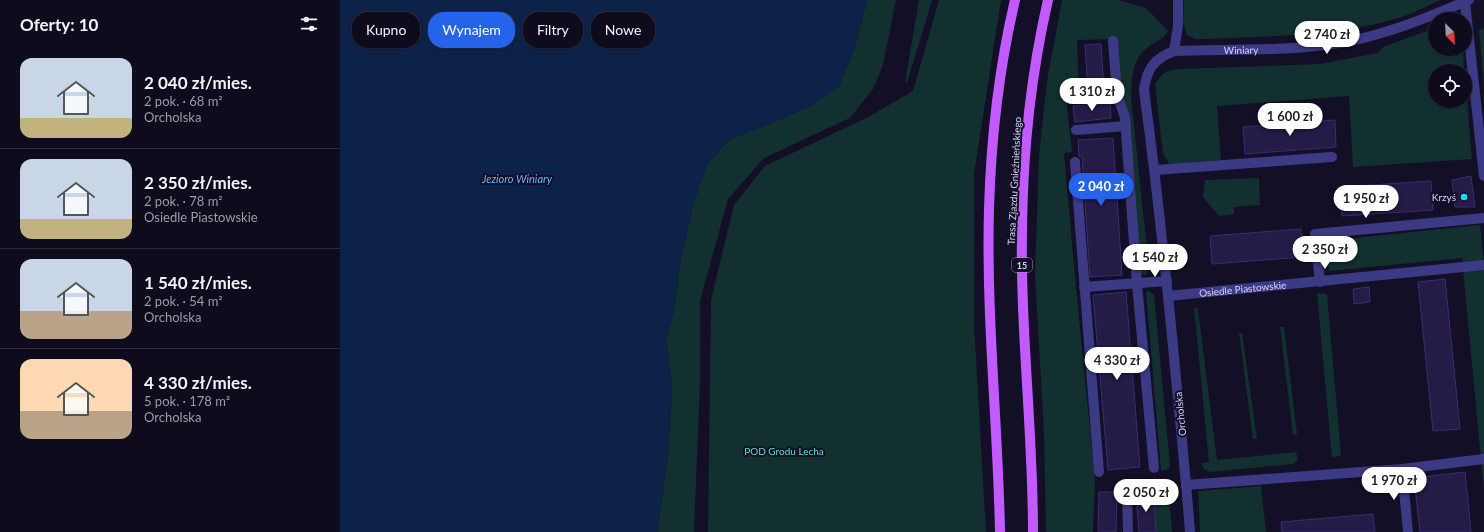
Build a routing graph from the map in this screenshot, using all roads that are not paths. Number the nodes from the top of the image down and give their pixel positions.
1 (1014, 0) edge
2 (1048, 0) edge
3 (1178, 0) edge
4 (1467, 1) edge
5 (1113, 41) dead end
6 (1174, 51) junction
7 (1126, 126) junction
8 (1076, 130) dead end
9 (1332, 157) dead end
10 (1075, 162) dead end
11 (1155, 170) junction
12 (1484, 176) edge
13 (1484, 218) edge
14 (1484, 264) edge
15 (1166, 281) junction
16 (1320, 282) junction
17 (1137, 284) junction
18 (1084, 287) junction
19 (1168, 296) junction
20 (1484, 460) edge
21 (1154, 468) dead end
22 (1402, 469) junction
23 (1099, 472) dead end
24 (1186, 485) junction
25 (1127, 493) dead end
26 (1000, 532) edge
27 (1033, 532) edge
28 (1128, 532) edge
29 (1190, 532) edge
30 (1408, 532) edge

1 - 26 main road
2 - 27 main road, Trasa Zjazdu Gnieźnieńskiego / 15
3 - 6 street
4 - 6 street, Winiary
4 - 12 street
5 - 7 street
6 - 11 street, Orcholska
7 - 8 street
7 - 17 street
9 - 11 street
10 - 18 street
11 - 15 street, Orcholska
13 - 16 street
14 - 16 street, Osiedle Piastowskie
15 - 17 street
15 - 19 street, Orcholska
16 - 19 street, Osiedle Piastowskie
17 - 18 street
17 - 21 street
18 - 23 street
19 - 24 street, Orcholska
20 - 22 street
22 - 24 street
22 - 30 street
24 - 29 street, Orcholska
25 - 28 street

